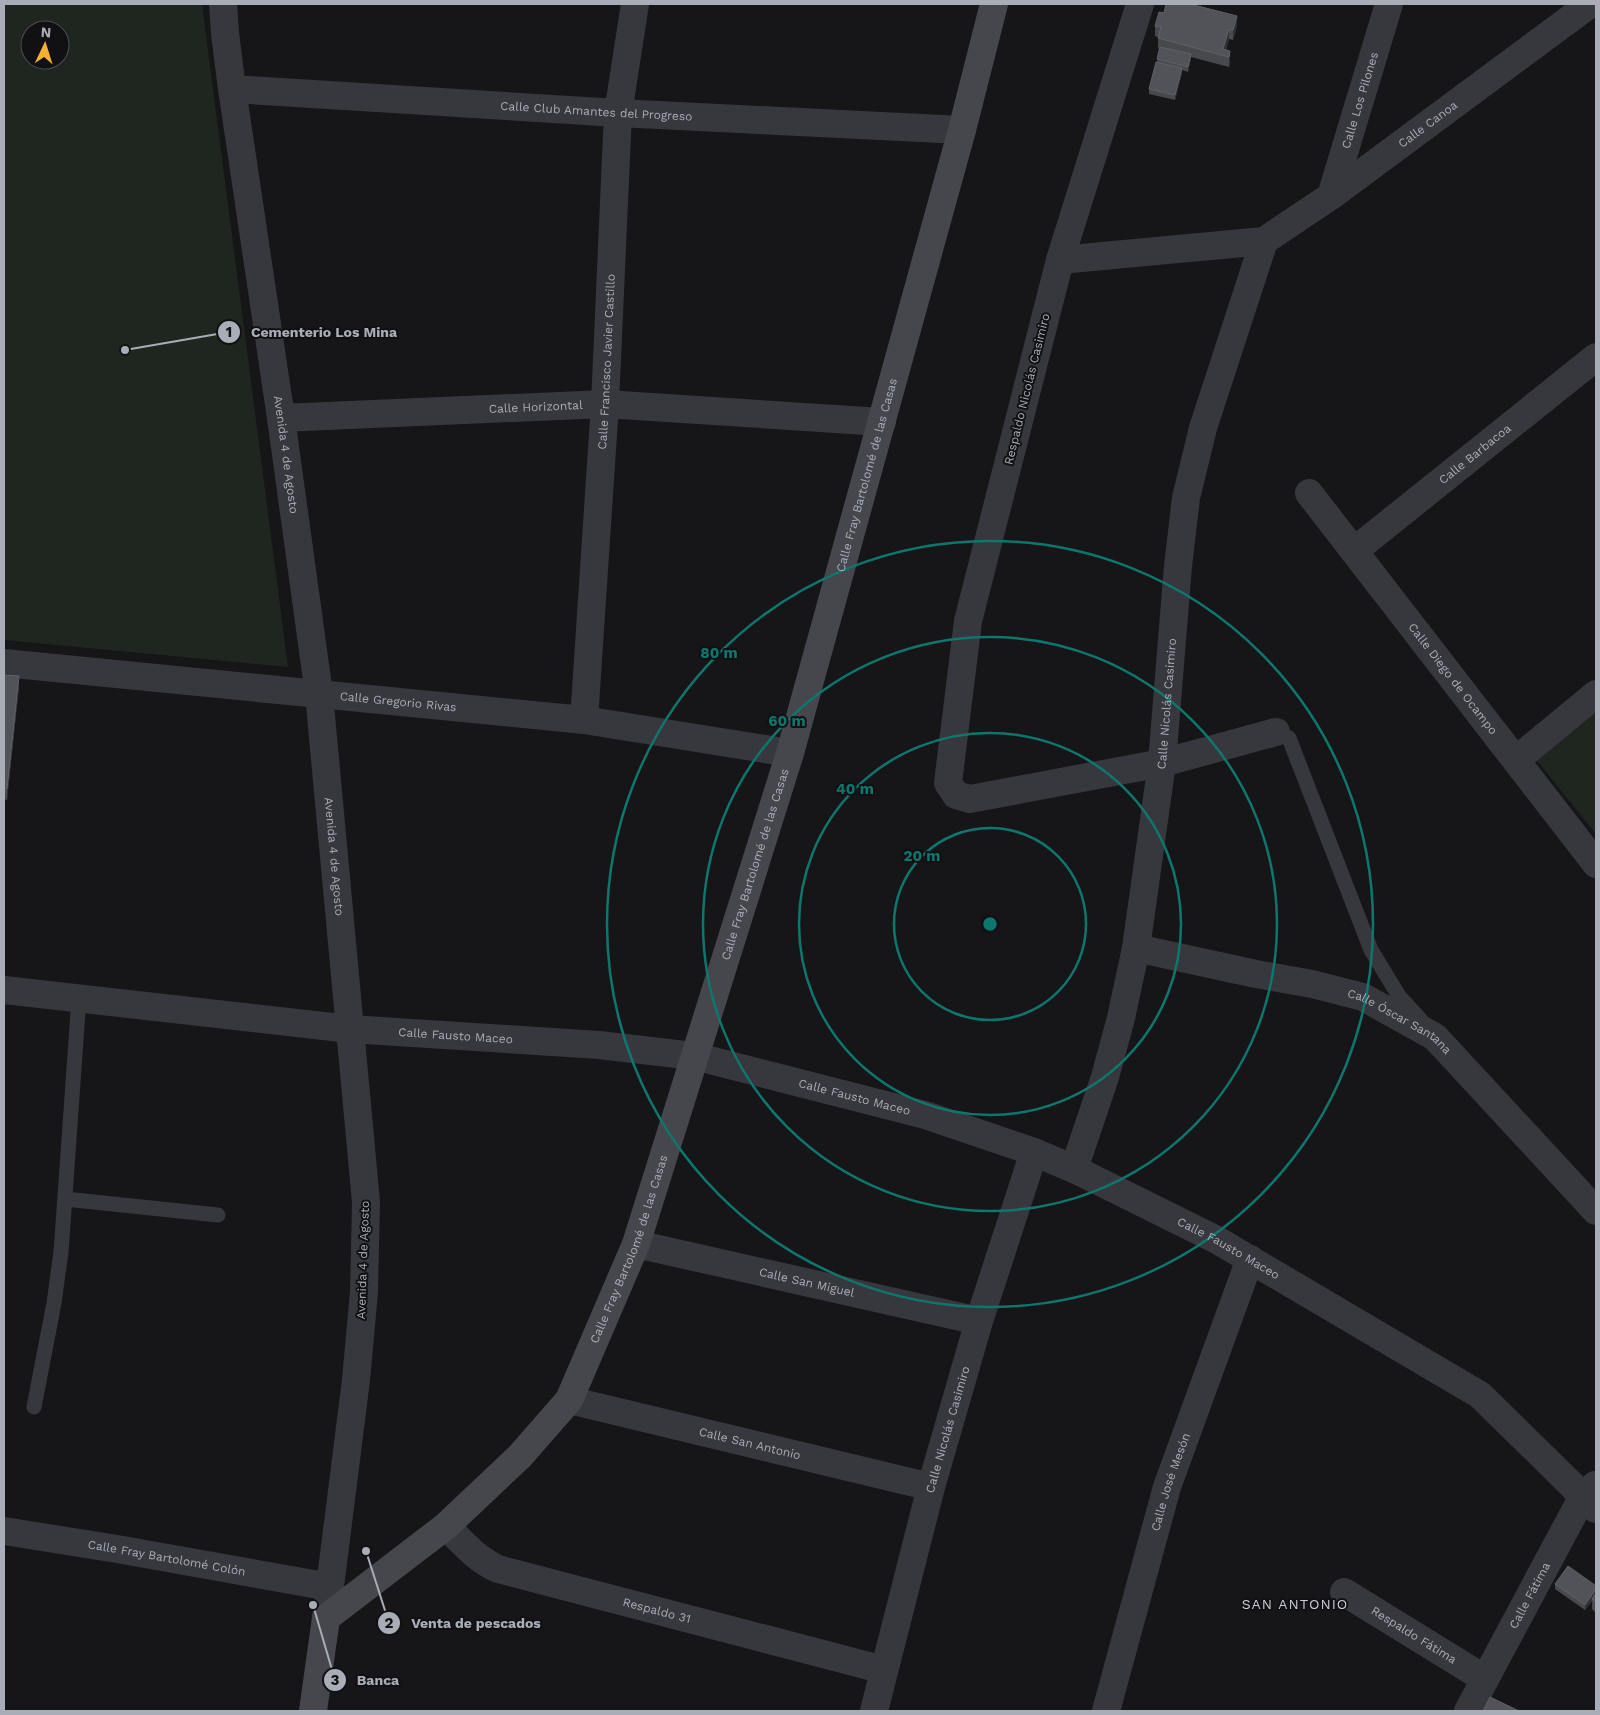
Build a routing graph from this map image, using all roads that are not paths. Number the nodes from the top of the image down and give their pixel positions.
1 (223, 4) edge
2 (635, 4) edge
3 (994, 4) edge
4 (1140, 4) edge
5 (1389, 4) edge
6 (1590, 4) edge
7 (232, 89) junction
8 (618, 113) junction
9 (962, 130) junction
10 (1330, 196) junction
11 (1264, 241) junction
12 (1060, 260) junction
13 (1596, 357) edge
14 (605, 404) junction
15 (281, 418) junction
16 (882, 422) junction
17 (1309, 493) dead end
18 (1354, 551) junction
19 (4, 663) edge
20 (319, 694) junction
21 (1596, 694) edge
22 (584, 720) junction
23 (1276, 732) joint
24 (790, 753) junction
25 (1516, 760) junction
26 (1162, 762) junction
27 (1596, 864) edge
28 (1136, 948) junction
29 (4, 990) edge
30 (79, 998) junction
31 (350, 1029) junction
32 (1435, 1036) junction
33 (694, 1056) junction
34 (1034, 1152) junction
35 (1074, 1169) junction
36 (65, 1199) junction
37 (1596, 1211) edge
38 (218, 1215) dead end
39 (636, 1244) junction
40 (1250, 1259) junction
41 (979, 1321) junction
42 (569, 1400) junction
43 (34, 1407) dead end
44 (931, 1487) junction
45 (1592, 1496) edge
46 (446, 1526) junction
47 (4, 1530) edge
48 (330, 1587) junction
49 (1344, 1592) dead end
50 (326, 1618) junction
51 (884, 1670) junction
52 (1485, 1680) junction
53 (313, 1711) edge
54 (874, 1711) edge
55 (1106, 1711) edge
56 (1468, 1711) edge

1 - 7 street, Avenida 4 de Agosto
2 - 8 street, Calle Francisco Javier Castillo
3 - 9 main road, Calle Fray Bartolomé de las Casas
4 - 12 street, Respaldo Nicolás Casimiro
5 - 10 street, Calle Los Pilones
6 - 10 street, Calle Canoa
7 - 8 street, Calle Club Amantes del Progreso
7 - 15 street, Avenida 4 de Agosto
8 - 9 street, Calle Club Amantes del Progreso
8 - 14 street, Calle Francisco Javier Castillo
9 - 16 main road, Calle Fray Bartolomé de las Casas
10 - 11 street, Calle Canoa
11 - 12 street
11 - 26 street, Calle Nicolás Casimiro
12 - 26 street, Respaldo Nicolás Casimiro
13 - 18 street, Calle Barbacoa
14 - 15 street, Calle Horizontal
14 - 16 street, Calle Horizontal
14 - 22 street, Calle Francisco Javier Castillo
15 - 20 street, Avenida 4 de Agosto
16 - 24 main road, Calle Fray Bartolomé de las Casas
17 - 18 street, Calle Diego de Ocampo
18 - 25 street, Calle Diego de Ocampo
19 - 20 street, Calle Gregorio Rivas
20 - 22 street, Calle Gregorio Rivas
20 - 31 street, Avenida 4 de Agosto
21 - 25 street
22 - 24 street, Calle Gregorio Rivas
23 - 26 street
23 - 32 lane
24 - 33 main road, Calle Fray Bartolomé de las Casas
25 - 27 street, Calle Diego de Ocampo
26 - 28 street, Calle Nicolás Casimiro
28 - 32 street, Calle Óscar Santana
28 - 35 street, Calle Nicolás Casimiro
29 - 30 street, Calle Fausto Maceo
30 - 31 street, Calle Fausto Maceo
30 - 36 lane
31 - 33 street, Calle Fausto Maceo
31 - 48 street, Avenida 4 de Agosto
32 - 37 street, Calle Óscar Santana
33 - 34 street, Calle Fausto Maceo
33 - 39 main road, Calle Fray Bartolomé de las Casas
34 - 35 street, Calle Fausto Maceo
34 - 41 street, Calle Nicolás Casimiro
35 - 40 street, Calle Fausto Maceo
36 - 38 lane
36 - 43 lane
39 - 41 street, Calle San Miguel
39 - 42 main road, Calle Fray Bartolomé de las Casas
40 - 45 street, Calle Fausto Maceo
40 - 55 street, Calle José Mesón
41 - 44 street, Calle Nicolás Casimiro
42 - 44 street, Calle San Antonio
42 - 46 main road, Calle Fray Bartolomé de las Casas
44 - 51 street, Calle Nicolás Casimiro
45 - 52 street, Calle Fátima
46 - 50 main road, Calle Fray Bartolomé de las Casas
46 - 51 street, Respaldo 31
47 - 48 street, Calle Fray Bartolomé Colón
48 - 50 street, Avenida 4 de Agosto
49 - 52 street, Respaldo Fátima
50 - 53 main road, Avenida 4 de Agosto
51 - 54 street, Calle Nicolás Casimiro
52 - 56 street, Calle Fátima

